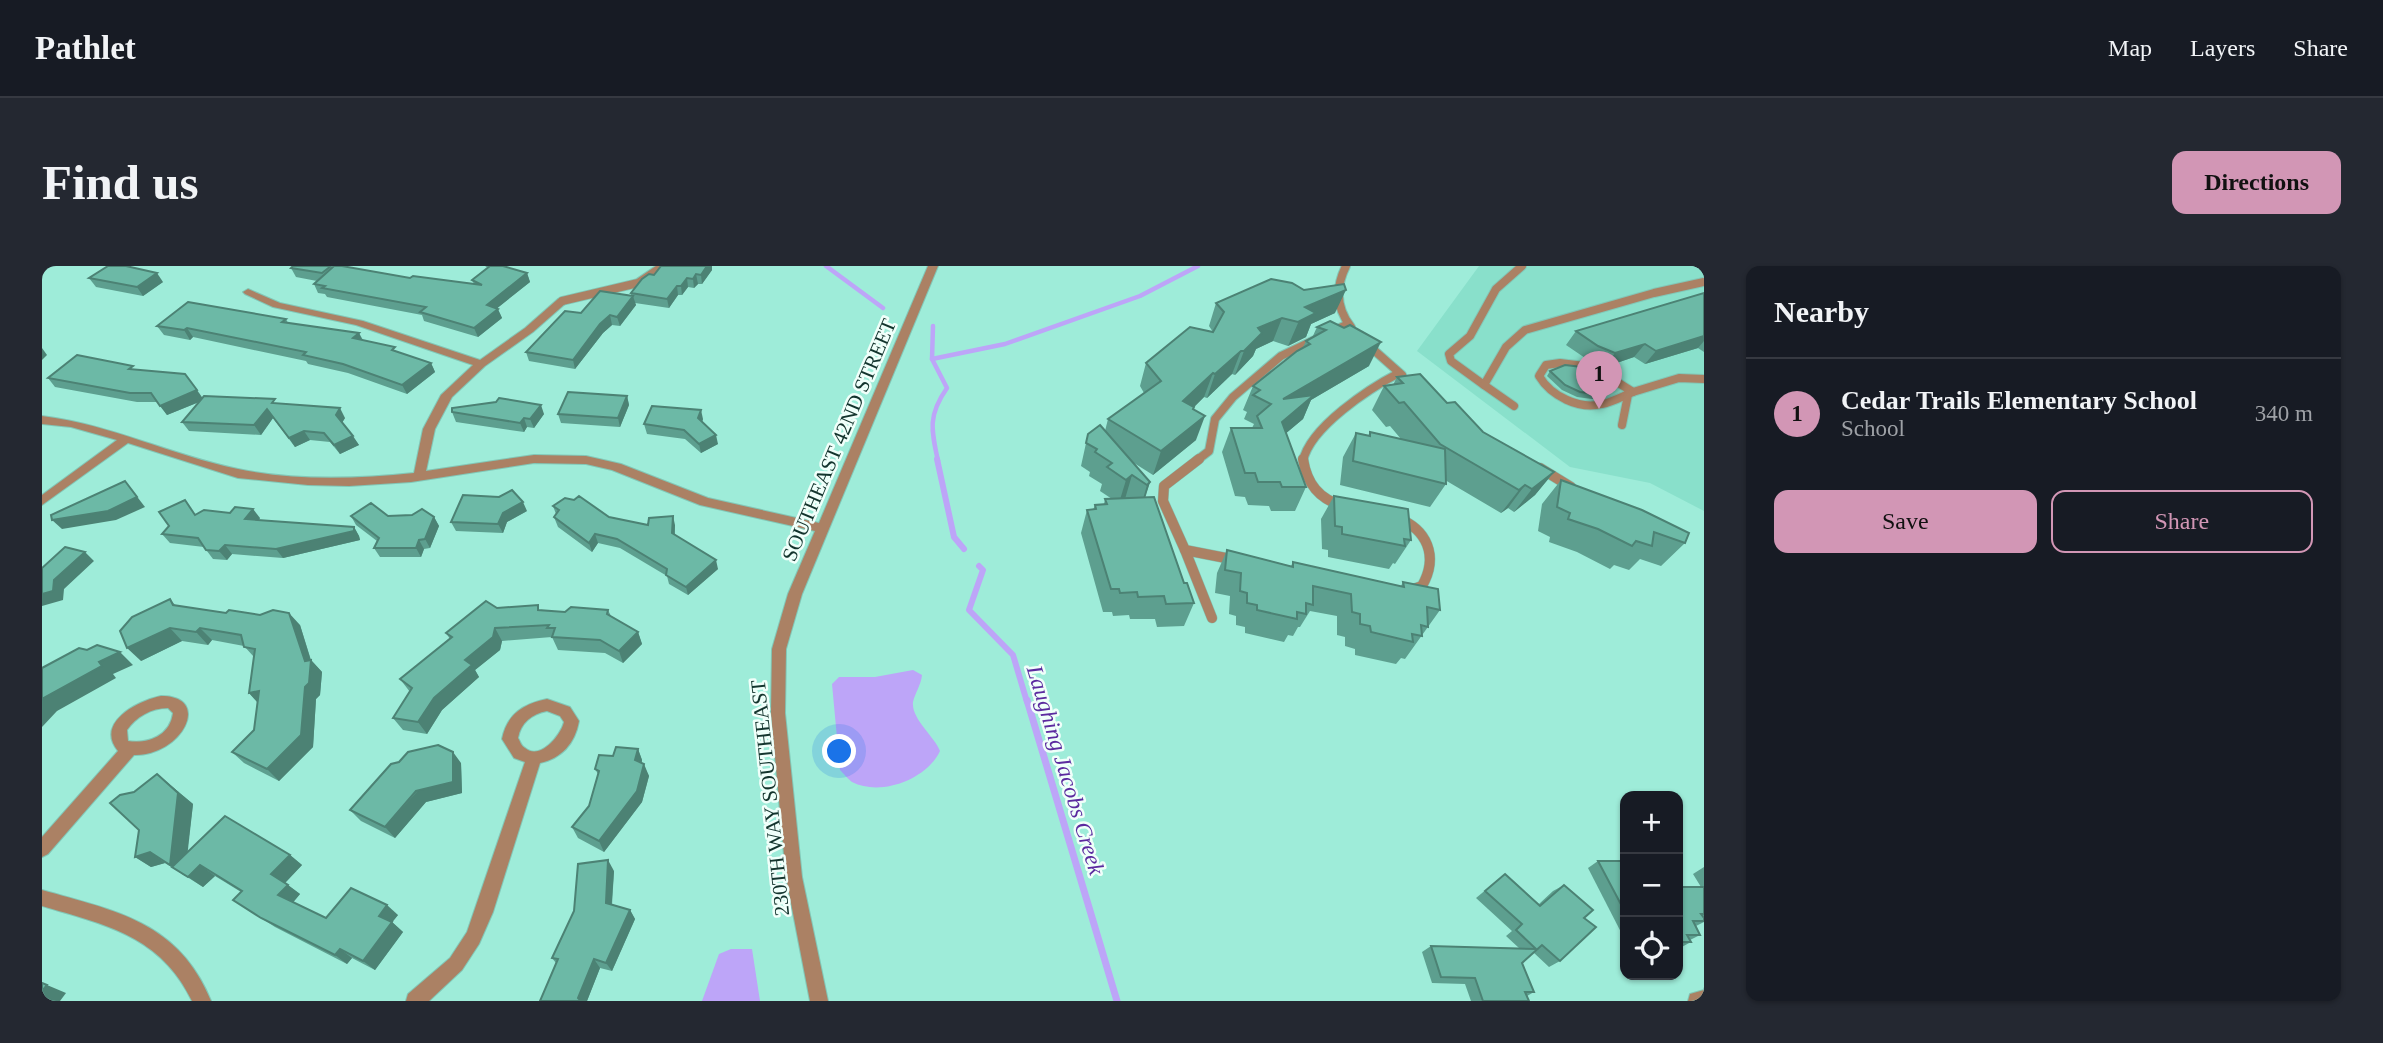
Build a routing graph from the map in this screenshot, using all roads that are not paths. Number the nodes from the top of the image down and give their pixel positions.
1 (663, 266) edge
2 (933, 266) edge
3 (1346, 266) edge
4 (1522, 266) edge
5 (1704, 282) edge
6 (248, 292) dead end
7 (562, 300) joint
8 (1362, 339) edge
9 (481, 364) junction
10 (1399, 373) junction
11 (1704, 379) edge
12 (1409, 380) edge
13 (1484, 385) junction
14 (1631, 394) junction
15 (1514, 406) dead end
16 (42, 420) edge
17 (1622, 425) dead end
18 (126, 439) junction
19 (1534, 464) edge
20 (419, 476) junction
21 (1577, 490) edge
22 (42, 501) edge
23 (1357, 509) edge
24 (1384, 515) edge
25 (823, 528) junction
26 (1185, 550) junction
27 (1248, 563) edge
28 (1400, 590) edge
29 (1212, 618) dead end
30 (783, 631) joint
31 (130, 749) dead end
32 (534, 757) dead end
33 (42, 849) edge
34 (42, 898) edge
35 (1704, 999) edge
36 (202, 1001) edge
37 (415, 1001) edge
38 (820, 1001) edge
39 (1697, 1001) edge

1 - 7 lane
2 - 25 street, SOUTHEAST 42ND STREET
3 - 26 lane
4 - 13 lane
5 - 13 lane
6 - 9 street
7 - 9 street
8 - 10 lane
9 - 20 street
10 - 12 lane
10 - 23 lane
11 - 14 lane
13 - 15 lane
14 - 14 lane
14 - 17 lane
16 - 18 street
18 - 20 street
18 - 22 street
19 - 21 lane
20 - 25 street
24 - 28 lane
25 - 30 street, SOUTHEAST 42ND STREET
26 - 27 lane
26 - 29 lane
30 - 38 street, 230TH WAY SOUTHEAST
31 - 33 street
32 - 37 street
34 - 36 street
35 - 39 street

